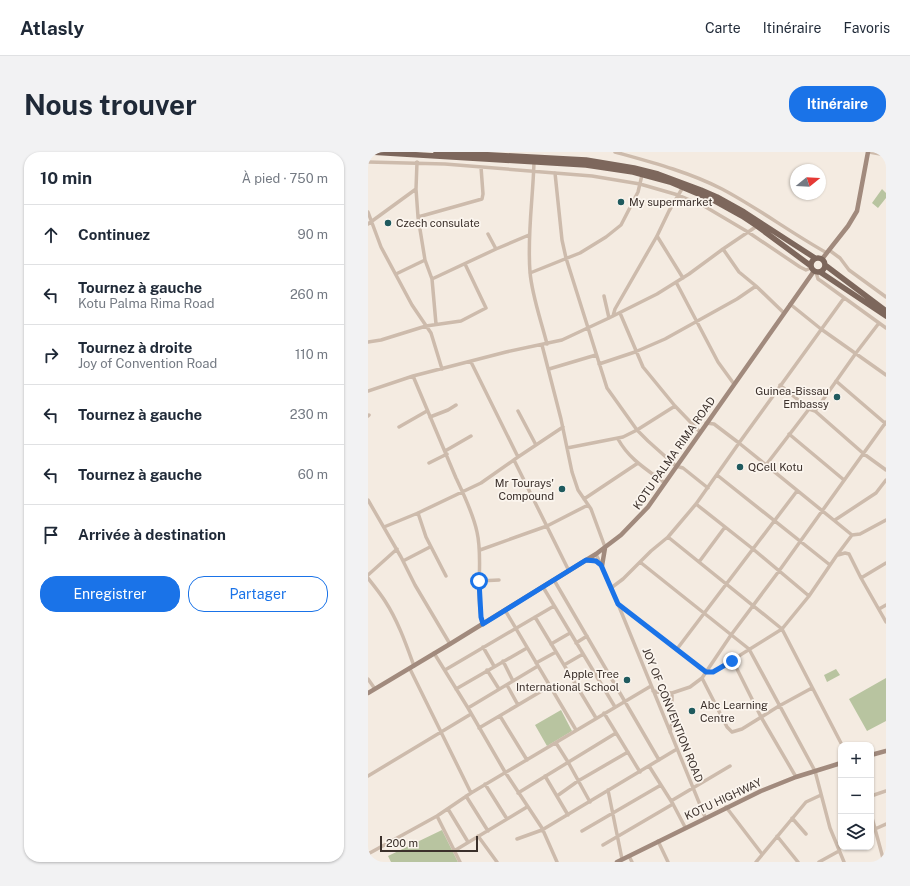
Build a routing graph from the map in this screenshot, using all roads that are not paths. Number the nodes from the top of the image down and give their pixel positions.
1 (370, 152) edge
2 (436, 152) edge
3 (615, 152) edge
4 (868, 152) edge
5 (886, 155) edge
6 (368, 162) edge
7 (417, 162) junction
8 (534, 162) junction
9 (481, 167) junction
10 (534, 171) junction
11 (555, 173) junction
12 (642, 175) junction
13 (640, 184) junction
14 (683, 188) junction
15 (416, 189) junction
16 (678, 195) junction
17 (368, 212) edge
18 (418, 217) junction
19 (370, 223) edge
20 (758, 226) junction
21 (748, 232) junction
22 (488, 234) dead end
23 (529, 235) junction
24 (657, 236) junction
25 (496, 248) junction
26 (722, 249) junction
27 (828, 251) junction
28 (566, 258) junction
29 (815, 258) junction
30 (822, 259) junction
31 (425, 260) junction
32 (465, 264) junction
33 (825, 265) junction
34 (814, 270) junction
35 (530, 273) junction
36 (396, 274) junction
37 (683, 278) junction
38 (432, 279) junction
39 (676, 282) junction
40 (756, 286) junction
41 (604, 296) dead end
42 (886, 297) edge
43 (844, 298) junction
44 (790, 304) junction
45 (886, 311) edge
46 (620, 313) junction
47 (784, 313) junction
48 (886, 316) edge
49 (611, 317) junction
50 (696, 322) junction
51 (879, 323) junction
52 (436, 324) junction
53 (426, 326) junction
54 (587, 328) junction
55 (886, 328) edge
56 (821, 329) junction
57 (368, 342) edge
58 (547, 344) junction
59 (542, 345) junction
60 (635, 352) junction
61 (856, 353) junction
62 (596, 355) junction
63 (470, 362) junction
64 (599, 364) junction
65 (442, 369) junction
66 (549, 369) junction
67 (886, 374) edge
68 (414, 376) junction
69 (836, 381) junction
70 (734, 384) junction
71 (780, 385) junction
72 (368, 391) edge
73 (456, 405) dead end
74 (675, 406) junction
75 (809, 409) junction
76 (427, 411) junction
77 (518, 411) dead end
78 (815, 411) junction
79 (430, 417) junction
80 (706, 423) junction
81 (886, 423) edge
82 (400, 427) dead end
83 (563, 427) junction
84 (637, 430) junction
85 (700, 432) junction
86 (789, 434) junction
87 (471, 436) dead end
88 (618, 439) junction
89 (739, 443) junction
90 (536, 445) junction
91 (568, 448) junction
92 (446, 452) junction
93 (864, 454) junction
94 (516, 458) junction
95 (429, 463) dead end
96 (638, 463) junction
97 (676, 466) junction
98 (766, 466) junction
99 (886, 470) edge
100 (717, 475) junction
101 (844, 480) junction
102 (886, 480) edge
103 (665, 483) junction
104 (708, 488) junction
105 (797, 491) junction
106 (462, 492) junction
107 (584, 499) junction
108 (368, 500) edge
109 (696, 504) junction
110 (588, 505) junction
111 (822, 511) junction
112 (418, 513) junction
113 (775, 520) junction
114 (835, 520) junction
115 (886, 520) edge
116 (547, 526) junction
117 (384, 527) junction
118 (725, 527) junction
119 (852, 535) junction
120 (668, 537) junction
121 (800, 541) junction
122 (845, 545) junction
123 (430, 547) junction
124 (605, 547) junction
125 (397, 549) junction
126 (753, 549) junction
127 (480, 550) junction
128 (596, 554) junction
129 (849, 554) junction
130 (837, 555) junction
131 (586, 560) junction
132 (404, 561) junction
133 (640, 562) junction
134 (699, 562) junction
135 (886, 563) edge
136 (602, 565) junction
137 (830, 565) junction
138 (569, 571) junction
139 (779, 571) junction
140 (368, 575) edge
141 (446, 576) dead end
142 (368, 578) edge
143 (861, 578) junction
144 (499, 580) dead end
145 (554, 580) junction
146 (479, 581) junction
147 (726, 584) junction
148 (542, 587) junction
149 (611, 588) junction
150 (809, 596) junction
151 (618, 604) junction
152 (886, 605) edge
153 (554, 606) junction
154 (754, 606) junction
155 (879, 609) junction
156 (505, 610) junction
157 (705, 613) junction
158 (536, 617) junction
159 (886, 622) edge
160 (483, 624) junction
161 (515, 628) junction
162 (782, 629) junction
163 (570, 632) junction
164 (731, 635) junction
165 (587, 636) junction
166 (576, 643) junction
167 (450, 644) junction
168 (551, 644) junction
169 (483, 647) junction
170 (527, 648) junction
171 (749, 649) junction
172 (677, 650) junction
173 (556, 652) junction
174 (434, 653) junction
175 (583, 654) junction
176 (502, 661) junction
177 (732, 661) junction
178 (537, 664) junction
179 (564, 665) junction
180 (494, 666) junction
181 (412, 667) junction
182 (445, 670) junction
183 (487, 670) junction
184 (706, 672) junction
185 (702, 678) junction
186 (368, 679) edge
187 (513, 681) junction
188 (507, 685) junction
189 (550, 686) junction
190 (651, 686) junction
191 (812, 688) junction
192 (375, 689) junction
193 (456, 689) junction
194 (499, 689) junction
195 (653, 691) junction
196 (368, 693) edge
197 (672, 693) junction
198 (625, 701) junction
199 (518, 705) junction
200 (780, 706) junction
201 (615, 707) junction
202 (468, 708) junction
203 (604, 713) junction
204 (471, 714) junction
205 (500, 716) junction
206 (762, 717) junction
207 (596, 718) junction
208 (479, 728) junction
209 (576, 730) junction
210 (442, 732) junction
211 (670, 732) junction
212 (616, 733) junction
213 (840, 742) edge
214 (556, 743) junction
215 (677, 749) junction
216 (886, 751) edge
217 (628, 752) junction
218 (874, 754) edge
219 (527, 760) junction
220 (659, 760) junction
221 (568, 762) junction
222 (838, 765) edge
223 (650, 766) junction
224 (730, 766) dead end
225 (815, 771) junction
226 (506, 772) junction
227 (640, 772) junction
228 (368, 776) edge
229 (545, 776) junction
230 (796, 777) junction
231 (578, 781) junction
232 (486, 784) junction
233 (661, 785) junction
234 (693, 787) junction
235 (608, 790) junction
236 (886, 791) edge
237 (471, 792) junction
238 (518, 793) junction
239 (822, 795) junction
240 (874, 795) edge
241 (466, 796) junction
242 (557, 796) junction
243 (590, 802) junction
244 (672, 802) junction
245 (527, 806) junction
246 (726, 807) junction
247 (448, 809) junction
248 (612, 814) junction
249 (568, 815) junction
250 (437, 816) junction
251 (705, 817) junction
252 (792, 818) junction
253 (506, 819) junction
254 (886, 824) edge
255 (874, 825) edge
256 (685, 827) junction
257 (875, 829) junction
258 (542, 830) junction
259 (582, 830) dead end
260 (488, 831) junction
261 (806, 834) dead end
262 (478, 836) junction
263 (777, 836) junction
264 (617, 837) junction
265 (516, 839) dead end
266 (658, 841) junction
267 (468, 842) junction
268 (603, 845) dead end
269 (454, 851) junction
270 (839, 851) junction
271 (368, 854) edge
272 (762, 854) junction
273 (629, 856) junction
274 (368, 859) edge
275 (622, 859) junction
276 (884, 859) edge
277 (369, 862) edge
278 (460, 862) edge
279 (497, 862) edge
280 (557, 862) edge
281 (617, 862) edge
282 (632, 862) edge
283 (668, 862) edge
284 (756, 862) edge
285 (798, 862) edge
286 (819, 862) edge
287 (844, 862) edge

1 - 8 main road
2 - 29 main road
3 - 27 street
4 - 5 street
4 - 27 street
6 - 7 street
7 - 9 street
7 - 15 street
8 - 10 street
8 - 12 main road
9 - 10 street
9 - 18 street
10 - 11 street
10 - 23 street
11 - 13 street
11 - 28 street
12 - 13 street
12 - 14 main road
13 - 16 street
13 - 28 street
14 - 16 street
14 - 20 main road
15 - 18 street
15 - 19 street
16 - 21 street
16 - 24 street
17 - 19 street
18 - 31 street
19 - 36 street
20 - 21 street
20 - 34 main road
21 - 26 street
21 - 34 street
22 - 25 street
23 - 25 street
23 - 35 street
24 - 37 street
24 - 49 street
25 - 32 street
26 - 37 street
26 - 40 street
27 - 30 street
27 - 42 street
28 - 35 street
28 - 54 street
29 - 30 main road
29 - 34 main road
30 - 33 main road
31 - 36 street
31 - 38 street
32 - 38 street
32 - 52 street
33 - 34 main road
33 - 45 main road
34 - 43 street
34 - 44 street, KOTU PALMA RIMA ROAD
34 - 48 main road
35 - 58 street
36 - 53 street
37 - 39 street
38 - 52 street
39 - 46 street
39 - 50 street
40 - 47 street
40 - 50 street
41 - 49 street
43 - 51 street
43 - 56 street
44 - 47 street, KOTU PALMA RIMA ROAD
44 - 56 street
46 - 49 street
46 - 60 street
47 - 70 street, KOTU PALMA RIMA ROAD
49 - 54 street
50 - 60 street
50 - 70 street
51 - 55 street
51 - 61 street
52 - 53 street
53 - 57 street
53 - 65 street
54 - 58 street
54 - 62 street
56 - 61 street
56 - 71 street
58 - 59 street
59 - 63 street
59 - 66 street
60 - 64 street
60 - 74 street
61 - 67 street
61 - 69 street
62 - 64 street
62 - 66 street
63 - 65 street
63 - 94 street
64 - 84 street
65 - 68 street
66 - 83 street
68 - 72 street
68 - 76 street
69 - 78 street
69 - 81 street
70 - 80 street, KOTU PALMA RIMA ROAD
71 - 75 street
71 - 89 street
73 - 79 street
74 - 84 street
74 - 85 street
75 - 78 street
75 - 86 street
76 - 79 street
76 - 82 street
77 - 90 street
78 - 93 street
79 - 92 street
80 - 85 street, KOTU PALMA RIMA ROAD
80 - 89 street
81 - 93 street
83 - 90 street
83 - 91 street
84 - 88 street
84 - 97 street
85 - 97 street, KOTU PALMA RIMA ROAD
86 - 98 street
86 - 101 street
87 - 92 street
88 - 91 street
88 - 96 street
89 - 98 street
89 - 100 street
90 - 94 street
91 - 107 street
92 - 95 street
92 - 106 street
93 - 99 street
93 - 101 street
94 - 106 street
94 - 116 street
96 - 103 street
96 - 107 street
97 - 103 street, KOTU PALMA RIMA ROAD
97 - 104 street
98 - 105 street
100 - 104 street
100 - 113 street
101 - 111 street
102 - 114 street
103 - 124 street, KOTU PALMA RIMA ROAD
104 - 109 street
105 - 111 street
105 - 113 street
106 - 112 street
106 - 127 street
107 - 110 street
108 - 117 street
109 - 118 street
109 - 120 street
110 - 116 street
110 - 124 street
111 - 114 street
111 - 121 street
112 - 117 street
112 - 123 street
113 - 121 street
113 - 126 street
114 - 119 street
115 - 119 street
116 - 127 street
116 - 138 street
117 - 125 street
118 - 126 street
118 - 134 street
119 - 122 street
120 - 133 street
120 - 134 street
121 - 137 street
121 - 139 street
122 - 129 street
122 - 130 street
123 - 132 street
123 - 141 street
124 - 128 street, KOTU PALMA RIMA ROAD
124 - 136 street
125 - 132 street
125 - 140 street
126 - 139 street
126 - 147 street
127 - 146 street
128 - 131 street, KOTU PALMA RIMA ROAD
128 - 136 street, JOY OF CONVENTION ROAD
129 - 130 street
129 - 143 street
130 - 137 street
131 - 136 street
131 - 138 street, KOTU PALMA RIMA ROAD
132 - 167 street
133 - 149 street
133 - 157 street
134 - 147 street
135 - 143 street
136 - 149 street, JOY OF CONVENTION ROAD
137 - 150 street
138 - 145 street, KOTU PALMA RIMA ROAD
139 - 150 street
139 - 154 street
142 - 181 street
143 - 155 street
144 - 146 street
145 - 148 street, KOTU PALMA RIMA ROAD
145 - 165 street
146 - 160 street
147 - 154 street
147 - 157 street
148 - 153 street
148 - 156 street, KOTU PALMA RIMA ROAD
149 - 151 street, JOY OF CONVENTION ROAD
150 - 162 street
151 - 172 street
151 - 190 street, JOY OF CONVENTION ROAD
152 - 155 street
153 - 158 street
153 - 163 street
154 - 162 street
154 - 164 street
155 - 159 street
156 - 160 street, KOTU PALMA RIMA ROAD
156 - 161 street
157 - 164 street
157 - 172 street
158 - 161 street
158 - 168 street
160 - 167 street, KOTU PALMA RIMA ROAD
161 - 169 street
161 - 170 street
162 - 171 street
162 - 191 street
163 - 166 street
163 - 168 street
164 - 171 street
164 - 184 street
165 - 166 street
165 - 198 street
166 - 175 street
167 - 174 street, KOTU PALMA RIMA ROAD
168 - 173 street
169 - 180 street
169 - 182 street
170 - 176 street
170 - 178 street
171 - 177 street
171 - 200 street
172 - 184 street
173 - 178 street
173 - 179 street
174 - 181 street, KOTU PALMA RIMA ROAD
174 - 182 street
175 - 179 street
175 - 201 street
176 - 180 street
176 - 187 street
177 - 184 street
177 - 206 street
178 - 187 street
178 - 189 street
179 - 207 street
180 - 183 street
181 - 192 street, KOTU PALMA RIMA ROAD
181 - 210 street
182 - 193 street
183 - 193 street
183 - 194 street
184 - 185 street
185 - 197 street
185 - 206 street
186 - 192 street
187 - 188 street
188 - 194 street
188 - 199 street
189 - 199 street
189 - 209 street
190 - 195 street, JOY OF CONVENTION ROAD
190 - 198 street
191 - 200 street
191 - 213 street
192 - 196 street, KOTU PALMA RIMA ROAD
193 - 202 street
194 - 202 street
195 - 197 street
195 - 211 street, JOY OF CONVENTION ROAD
197 - 211 street
198 - 201 street
198 - 220 street
199 - 205 street
200 - 206 street
200 - 225 street
201 - 203 street
202 - 204 street
203 - 207 street
203 - 212 street
204 - 208 street
204 - 210 street
205 - 208 street
205 - 219 street
206 - 230 street
207 - 209 street
208 - 226 street
209 - 214 street
210 - 228 street
210 - 237 street
211 - 215 street, JOY OF CONVENTION ROAD
212 - 217 street
212 - 221 street
214 - 219 street
214 - 221 street
215 - 220 street
215 - 234 street, JOY OF CONVENTION ROAD
216 - 218 street
217 - 227 street
217 - 231 street
219 - 226 street
220 - 223 street
221 - 229 street
221 - 231 street
222 - 225 street, KOTU HIGHWAY
223 - 227 street
223 - 233 street
224 - 234 street
225 - 230 street, KOTU HIGHWAY
225 - 239 street
226 - 232 street
226 - 238 street
227 - 235 street
229 - 238 street
229 - 242 street
230 - 246 street, KOTU HIGHWAY
231 - 242 street
231 - 243 street
232 - 237 street
232 - 253 street
233 - 244 street
233 - 248 street
234 - 244 street
234 - 251 street, JOY OF CONVENTION ROAD
235 - 243 street
235 - 248 street
236 - 240 street
237 - 241 street
238 - 245 street
239 - 252 street
239 - 270 street
241 - 247 street
241 - 260 street
242 - 249 street
243 - 249 street
244 - 256 street
244 - 264 street
245 - 253 street
245 - 258 street
246 - 251 street, KOTU HIGHWAY
246 - 272 street
247 - 250 street
247 - 267 street
248 - 259 street
248 - 264 street
249 - 258 street
250 - 269 street
250 - 271 street
251 - 256 street, KOTU HIGHWAY
252 - 261 street
252 - 263 street
253 - 260 street
254 - 257 street
255 - 257 street
256 - 266 street, KOTU HIGHWAY
257 - 276 street
258 - 265 street
258 - 280 street
260 - 262 street
262 - 267 street
262 - 279 street
263 - 272 street
263 - 285 street
264 - 268 street
264 - 275 street
266 - 273 street, KOTU HIGHWAY
266 - 283 street
267 - 269 street
269 - 278 street
270 - 286 street
270 - 287 street
272 - 284 street
273 - 275 street, KOTU HIGHWAY
273 - 282 street
274 - 277 street
275 - 281 street, KOTU HIGHWAY

